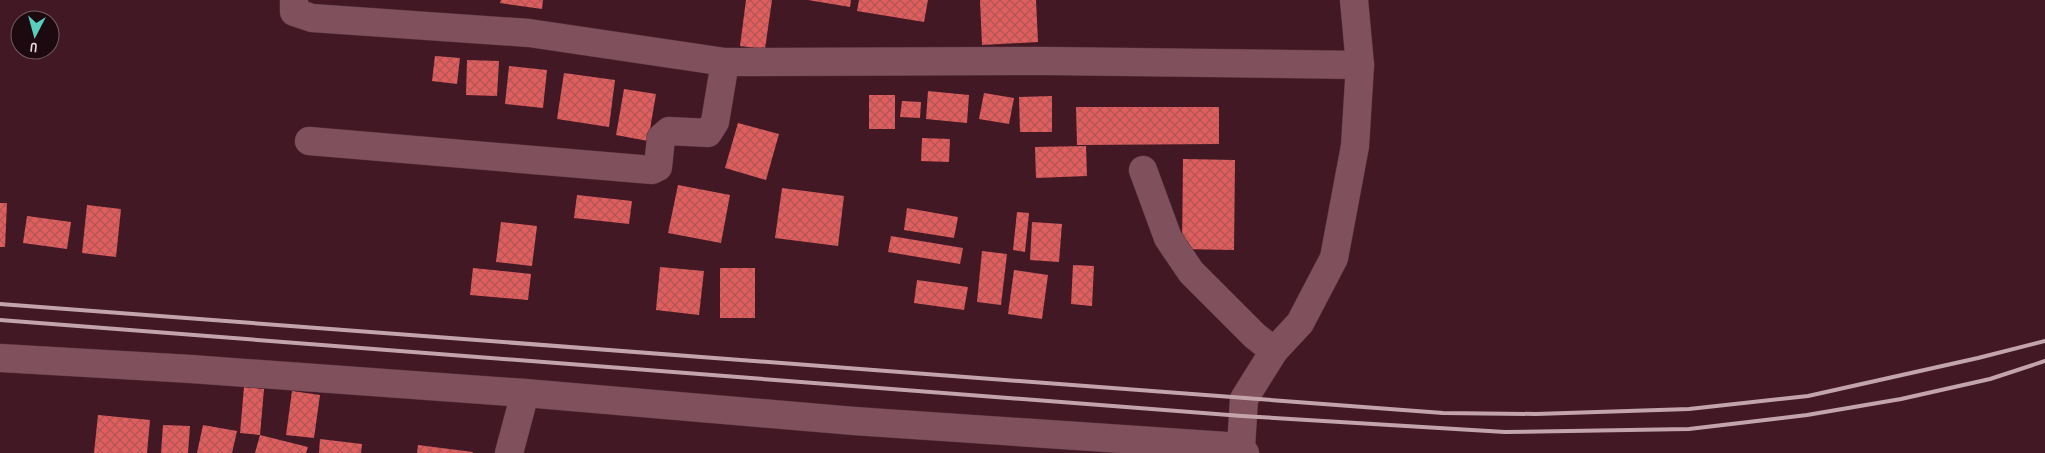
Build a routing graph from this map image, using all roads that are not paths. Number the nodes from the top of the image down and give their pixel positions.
1 (294, 0) edge
2 (1354, 0) edge
3 (725, 62) junction
4 (1360, 65) junction
5 (309, 141) dead end
6 (1143, 170) dead end
7 (1274, 351) junction
8 (0, 358) edge
9 (525, 393) junction
10 (1243, 450) edge
11 (509, 453) edge

1 - 3 street
2 - 4 street
3 - 4 street
3 - 5 street
4 - 7 street
6 - 7 street
7 - 10 street
8 - 9 street
9 - 10 street
9 - 11 street

